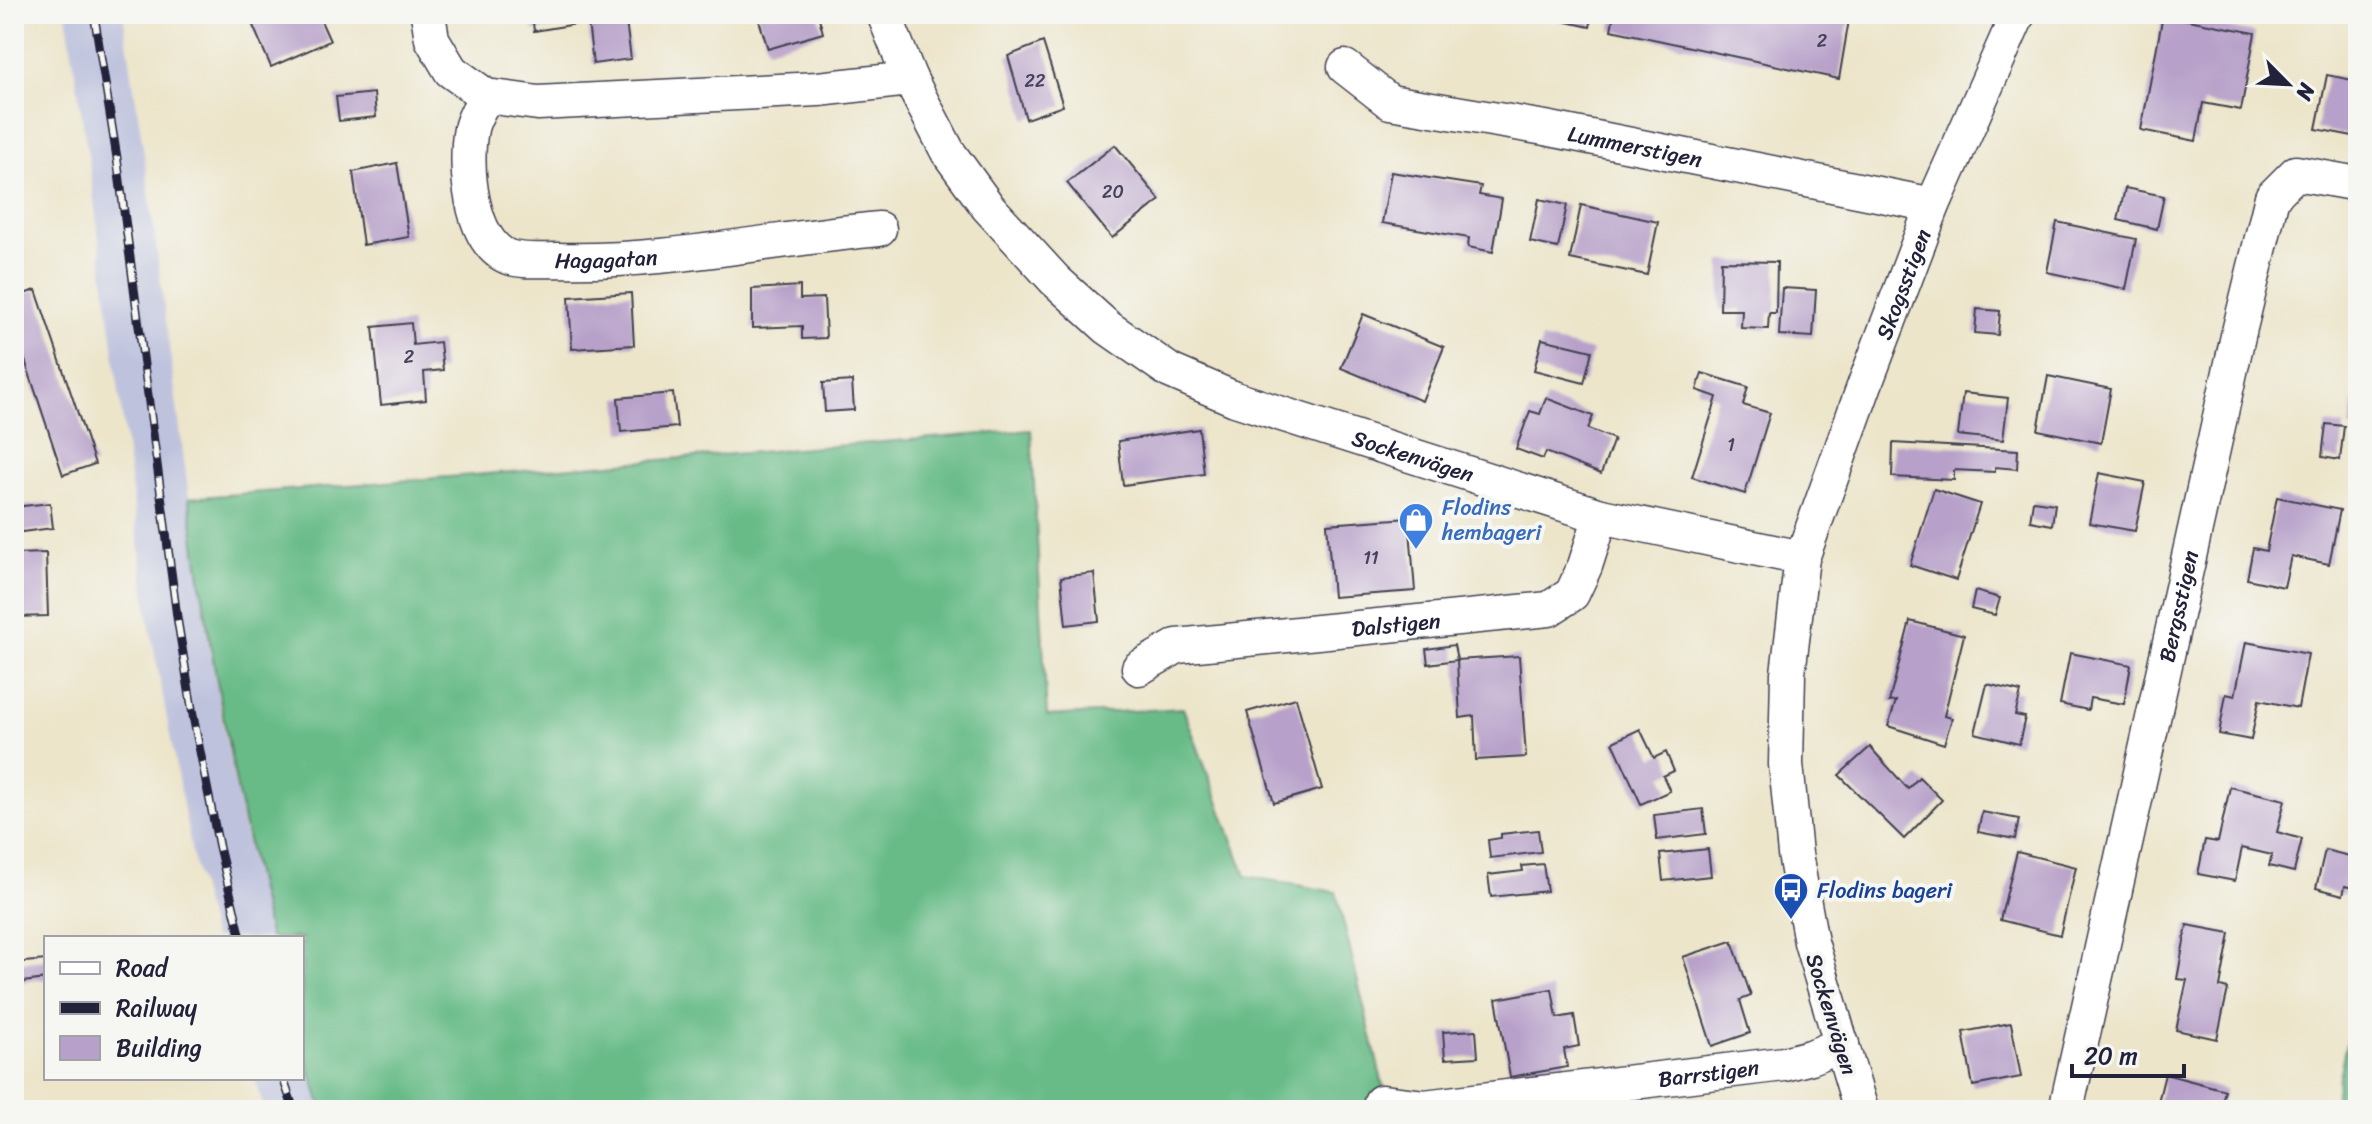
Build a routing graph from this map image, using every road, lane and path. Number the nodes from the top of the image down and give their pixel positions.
1 (428, 14) edge
2 (884, 14) edge
3 (2018, 14) edge
4 (1345, 67) dead end
5 (910, 79) junction
6 (486, 96) junction
7 (2358, 184) edge
8 (1933, 205) junction
9 (879, 229) dead end
10 (1601, 516) junction
11 (1802, 558) junction
12 (1139, 668) dead end
13 (1842, 1044) junction
14 (1381, 1102) dead end
15 (1861, 1110) edge
16 (2066, 1110) edge

1 - 6 street
2 - 5 street, Sockenvägen
3 - 8 street, Skogsstigen
4 - 8 street, Lummerstigen
5 - 6 street
5 - 10 street, Sockenvägen
6 - 9 street, Hagagatan
7 - 16 street, Bergsstigen
8 - 11 street, Skogsstigen
10 - 11 street, Sockenvägen
10 - 12 street, Dalstigen
11 - 13 street, Sockenvägen
13 - 14 street, Barrstigen
13 - 15 street, Sockenvägen

